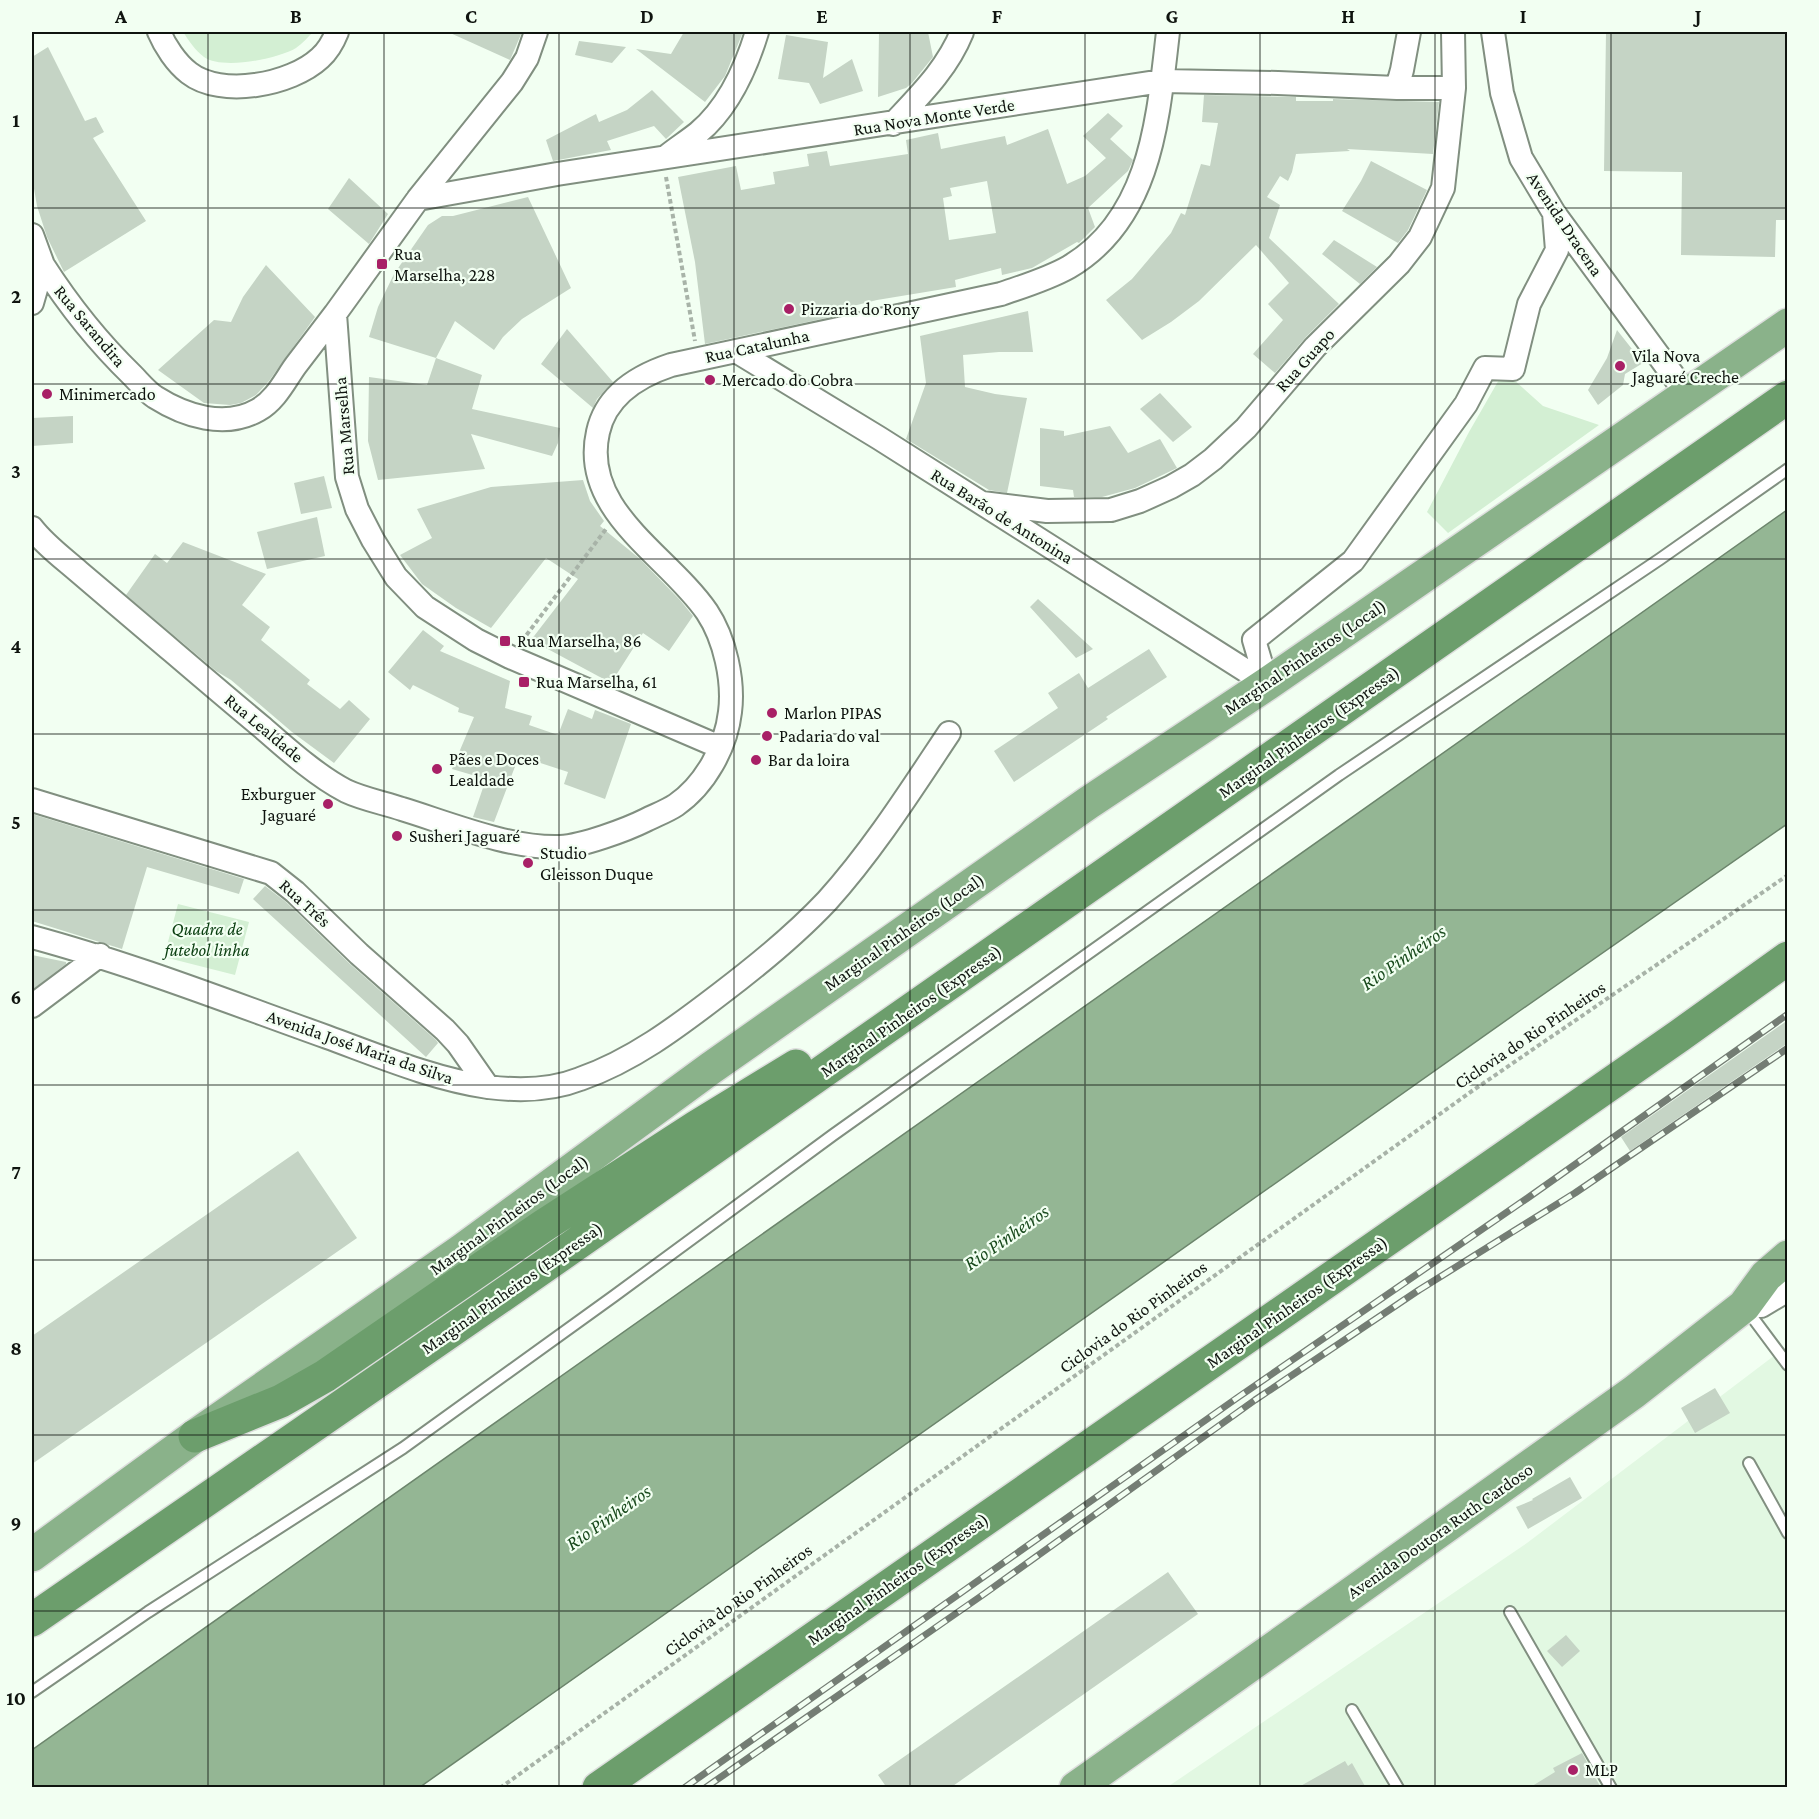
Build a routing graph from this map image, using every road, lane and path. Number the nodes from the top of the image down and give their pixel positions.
1 (159, 32) edge
2 (337, 32) edge
3 (536, 32) edge
4 (757, 32) edge
5 (962, 32) edge
6 (1168, 32) edge
7 (1409, 32) edge
8 (1453, 32) edge
9 (1493, 32) edge
10 (1162, 81) junction
11 (1396, 88) junction
12 (1454, 88) junction
13 (893, 124) junction
14 (663, 159) junction
15 (418, 199) junction
16 (1554, 213) junction
17 (32, 235) edge
18 (43, 265) junction
19 (32, 303) edge
20 (335, 314) junction
21 (1788, 325) edge
22 (736, 351) junction
23 (698, 359) junction
24 (1686, 393) junction
25 (1788, 397) edge
26 (1788, 469) edge
27 (982, 503) junction
28 (617, 514) junction
29 (32, 528) edge
30 (510, 657) junction
31 (1267, 684) junction
32 (950, 733) dead end
33 (720, 747) junction
34 (32, 800) edge
35 (1788, 875) edge
36 (32, 937) edge
37 (100, 955) junction
38 (1788, 958) edge
39 (945, 987) junction
40 (32, 1006) edge
41 (488, 1087) junction
42 (1788, 1257) edge
43 (1788, 1290) edge
44 (1744, 1306) junction
45 (1788, 1365) edge
46 (195, 1436) junction
47 (1749, 1463) dead end
48 (1788, 1533) edge
49 (32, 1555) edge
50 (1510, 1612) dead end
51 (32, 1620) edge
52 (32, 1692) edge
53 (1352, 1710) dead end
54 (500, 1788) edge
55 (599, 1788) edge
56 (1076, 1788) edge
57 (1398, 1788) edge
58 (1611, 1788) edge

1 - 2 street
3 - 15 street
4 - 14 street
5 - 13 street
6 - 10 street, Rua Catalunha
7 - 11 street
8 - 12 street, Rua Guapo
9 - 16 street, Avenida Dracena
10 - 11 street, Rua Nova Monte Verde
10 - 13 street, Rua Nova Monte Verde
10 - 22 street, Rua Catalunha
11 - 12 street, Rua Nova Monte Verde
12 - 27 street, Rua Guapo
13 - 14 street, Rua Nova Monte Verde
14 - 15 street, Rua Nova Monte Verde
14 - 23 path
15 - 20 street
16 - 24 street, Avenida Dracena
16 - 31 street
17 - 18 street
18 - 19 street
18 - 20 street, Rua Sarandira
20 - 30 street, Rua Marselha
21 - 24 highway, Marginal Pinheiros (Local)
22 - 23 street, Rua Catalunha
22 - 27 street, Rua Barão de Antonina
23 - 28 street, Rua Catalunha
24 - 31 highway, Marginal Pinheiros (Local)
25 - 39 highway, Marginal Pinheiros (Expressa)
26 - 52 lane
27 - 31 street, Rua Barão de Antonina
28 - 30 path
28 - 33 street, Rua Catalunha
29 - 33 street, Rua Lealdade
30 - 33 street, Rua Marselha
31 - 46 highway, Marginal Pinheiros (Local)
32 - 41 street, Avenida José Maria da Silva
34 - 41 street, Rua Três
35 - 54 path, Ciclovia do Rio Pinheiros
36 - 37 street, Avenida José Maria da Silva
37 - 40 street
37 - 41 street, Avenida José Maria da Silva
38 - 55 highway, Marginal Pinheiros (Expressa)
39 - 46 highway
39 - 51 highway, Marginal Pinheiros (Expressa)
42 - 44 highway, Avenida Doutora Ruth Cardoso
43 - 44 street
44 - 45 lane
44 - 56 highway, Avenida Doutora Ruth Cardoso
46 - 49 highway, Marginal Pinheiros (Local)
47 - 48 lane
50 - 58 lane
53 - 57 lane

